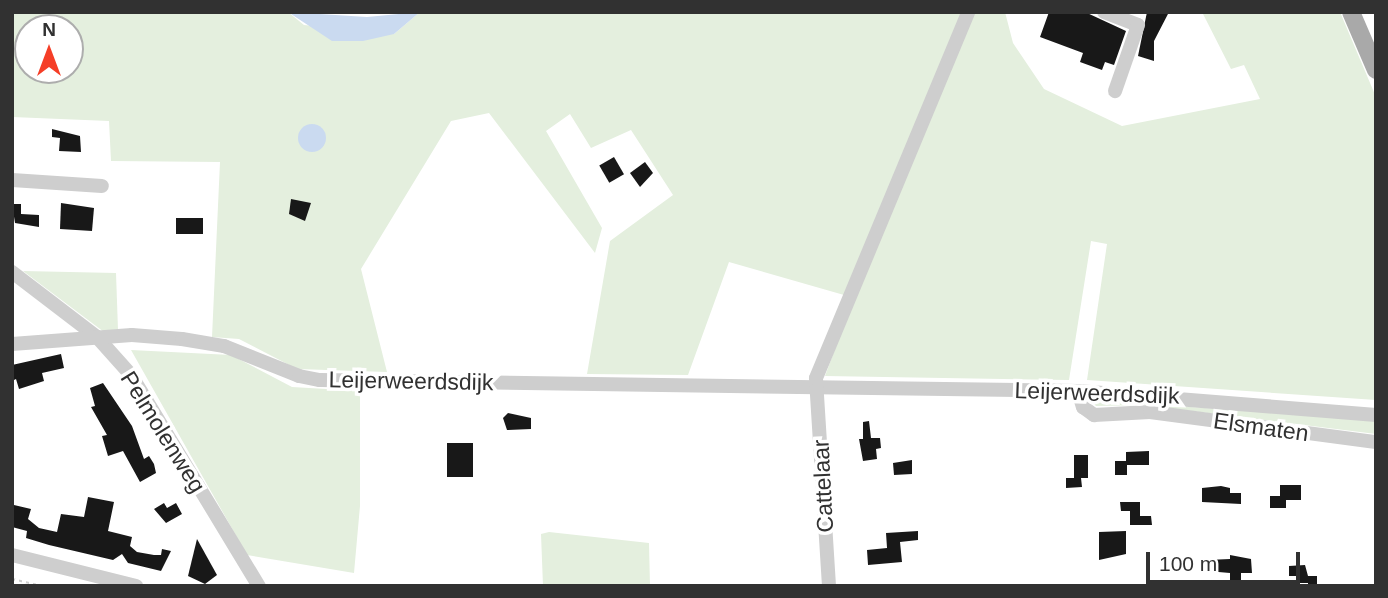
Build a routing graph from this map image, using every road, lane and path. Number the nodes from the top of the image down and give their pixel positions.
1 (968, 12) edge
2 (1104, 12) edge
3 (1351, 12) edge
4 (1376, 70) edge
5 (1115, 91) dead end
6 (12, 180) edge
7 (102, 186) dead end
8 (12, 272) edge
9 (97, 337) junction
10 (12, 344) edge
11 (817, 387) junction
12 (1078, 390) junction
13 (1376, 415) edge
14 (1376, 442) edge
15 (12, 555) edge
16 (12, 579) edge
17 (43, 586) edge
18 (136, 586) edge
19 (259, 586) edge
20 (829, 586) edge

1 - 11 street
2 - 5 street
3 - 4 main road
6 - 7 street
8 - 9 street, Pelmolenweg
9 - 10 street, Leijerweerdsdijk
9 - 11 street, Leijerweerdsdijk
9 - 19 street, Pelmolenweg
11 - 12 street, Leijerweerdsdijk
11 - 20 street, Cattelaar
12 - 13 street, Leijerweerdsdijk
12 - 14 street, Elsmaten
15 - 18 street
16 - 17 path

